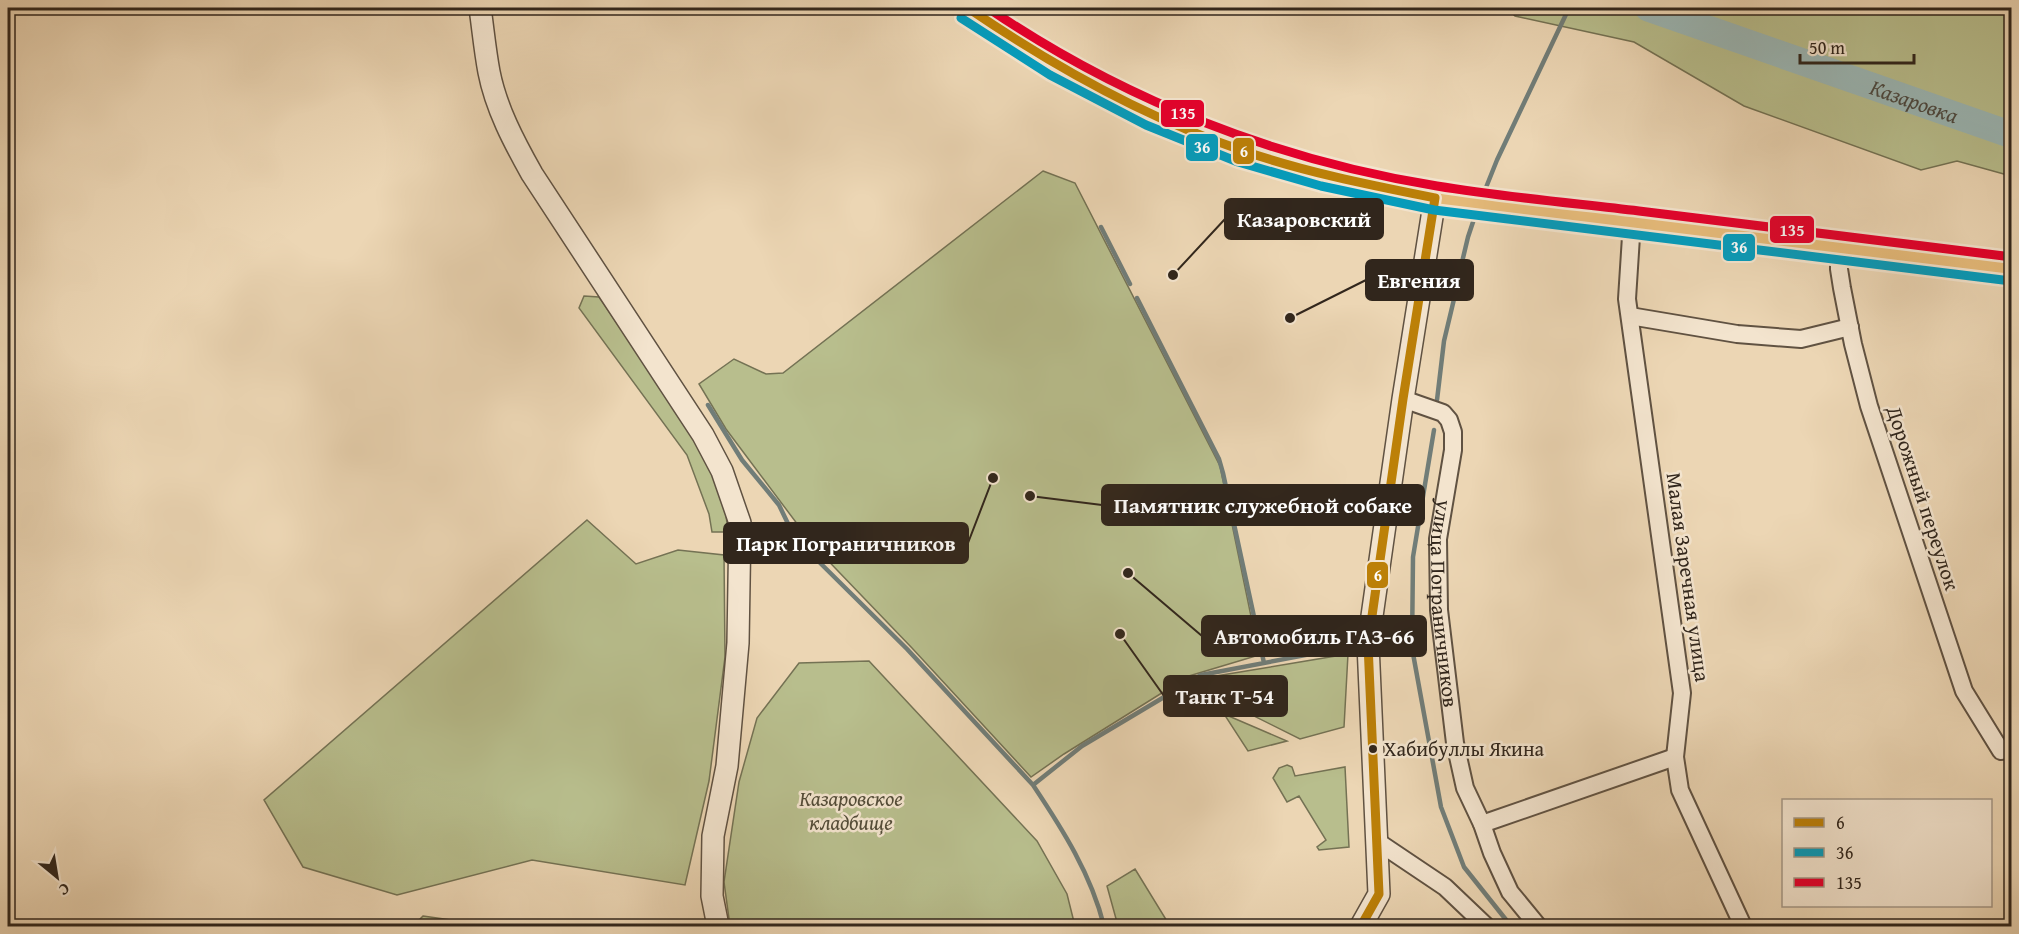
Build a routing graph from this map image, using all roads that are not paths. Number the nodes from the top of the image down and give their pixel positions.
1 (480, 8) edge
2 (968, 8) edge
3 (1435, 198) junction
4 (1632, 220) junction
5 (1839, 247) junction
6 (2012, 269) edge
7 (1630, 316) junction
8 (1850, 327) junction
9 (1403, 399) junction
10 (2001, 751) dead end
11 (1675, 757) junction
12 (1482, 824) junction
13 (1378, 842) junction
14 (718, 927) edge
15 (1362, 927) edge
16 (1486, 927) edge
17 (1538, 927) edge
18 (1743, 927) edge

1 - 14 street
2 - 3 main road
3 - 4 main road
3 - 9 street
4 - 5 main road
4 - 7 street, Малая Заречная улица
5 - 6 main road
5 - 8 street, Дорожный переулок
7 - 8 street
7 - 11 street, Малая Заречная улица
8 - 10 street, Дорожный переулок
9 - 12 street, улица Пограничников
9 - 13 street
11 - 12 street
11 - 18 street, Малая Заречная улица
12 - 17 street, улица Пограничников
13 - 15 street
13 - 16 street

